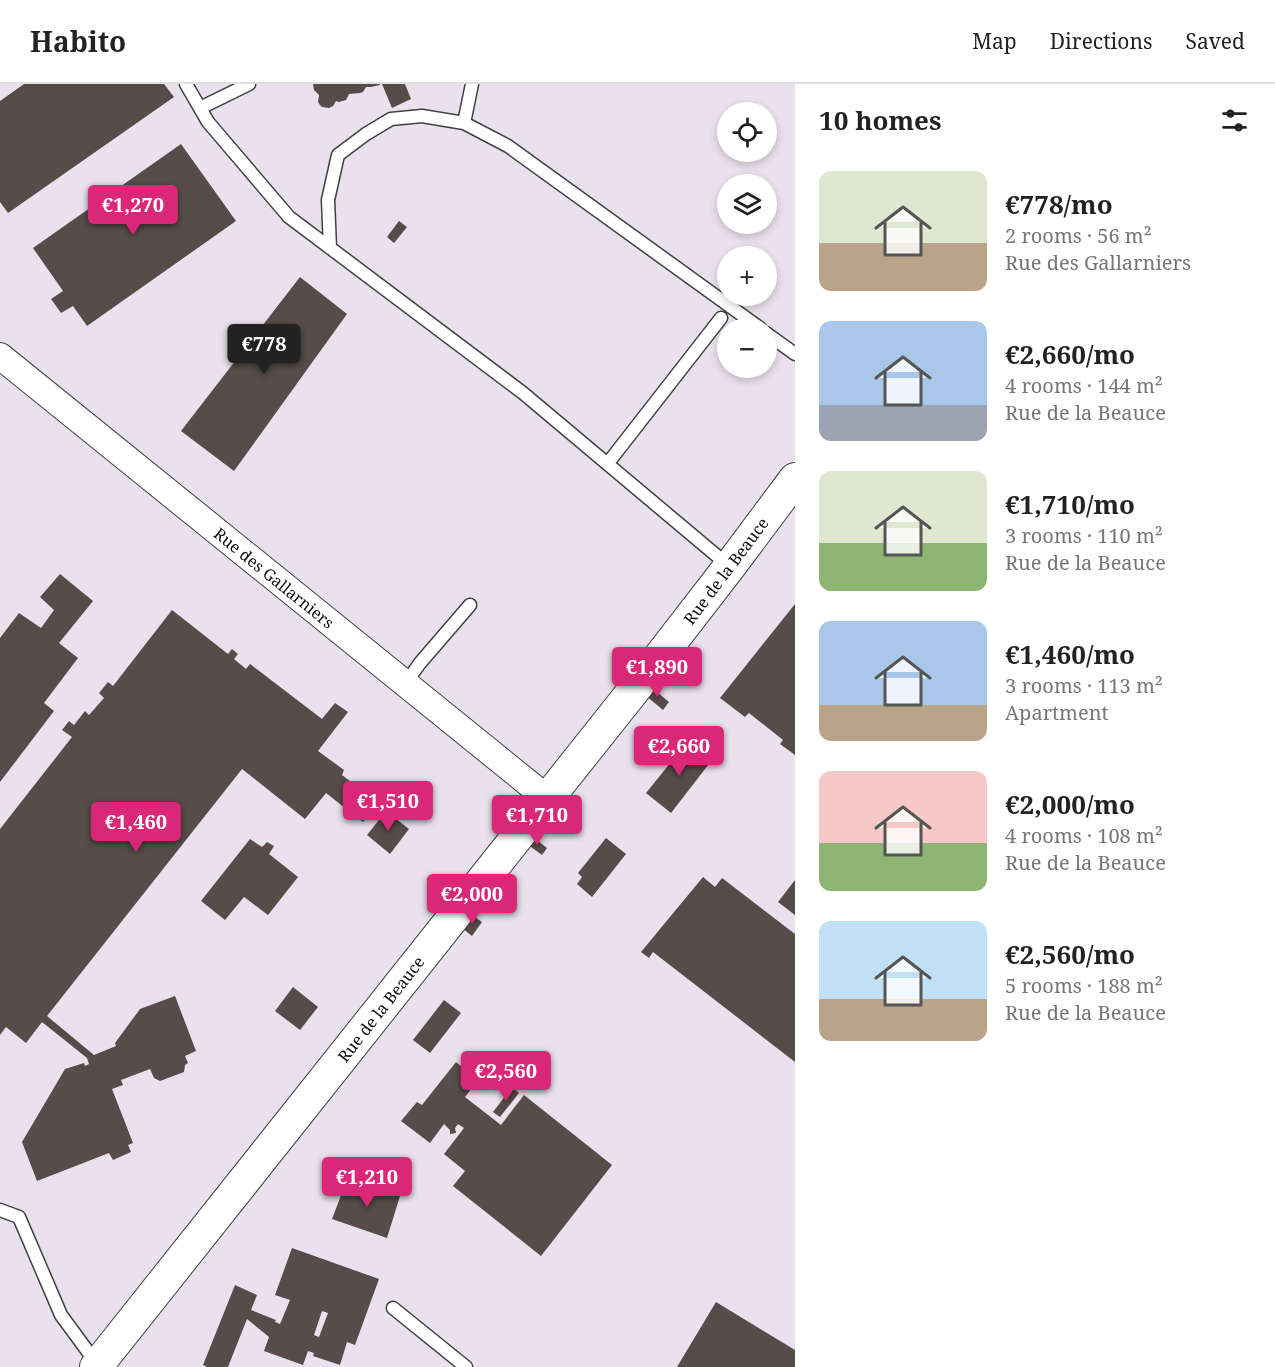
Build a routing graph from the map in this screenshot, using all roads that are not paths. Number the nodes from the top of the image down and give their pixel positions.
1 (186, 84) edge
2 (249, 84) edge
3 (472, 84) edge
4 (200, 108) junction
5 (464, 123) junction
6 (330, 248) junction
7 (746, 318) edge
8 (717, 323) edge
9 (777, 341) edge
10 (795, 354) edge
11 (0, 356) edge
12 (608, 463) junction
13 (795, 479) edge
14 (730, 566) junction
15 (470, 605) dead end
16 (405, 684) junction
17 (548, 800) junction
18 (0, 1210) edge
19 (393, 1308) dead end
20 (99, 1366) edge
21 (466, 1367) edge

1 - 4 lane
2 - 4 lane
3 - 5 lane
4 - 6 lane
5 - 6 lane
5 - 7 lane
6 - 12 lane
8 - 12 lane
9 - 10 lane
11 - 16 street, Rue des Gallarniers
12 - 14 lane
13 - 14 street, Rue de la Beauce
14 - 17 street, Rue de la Beauce
15 - 16 lane
16 - 17 street, Rue des Gallarniers
17 - 20 street, Rue de la Beauce
18 - 20 lane
19 - 21 lane

